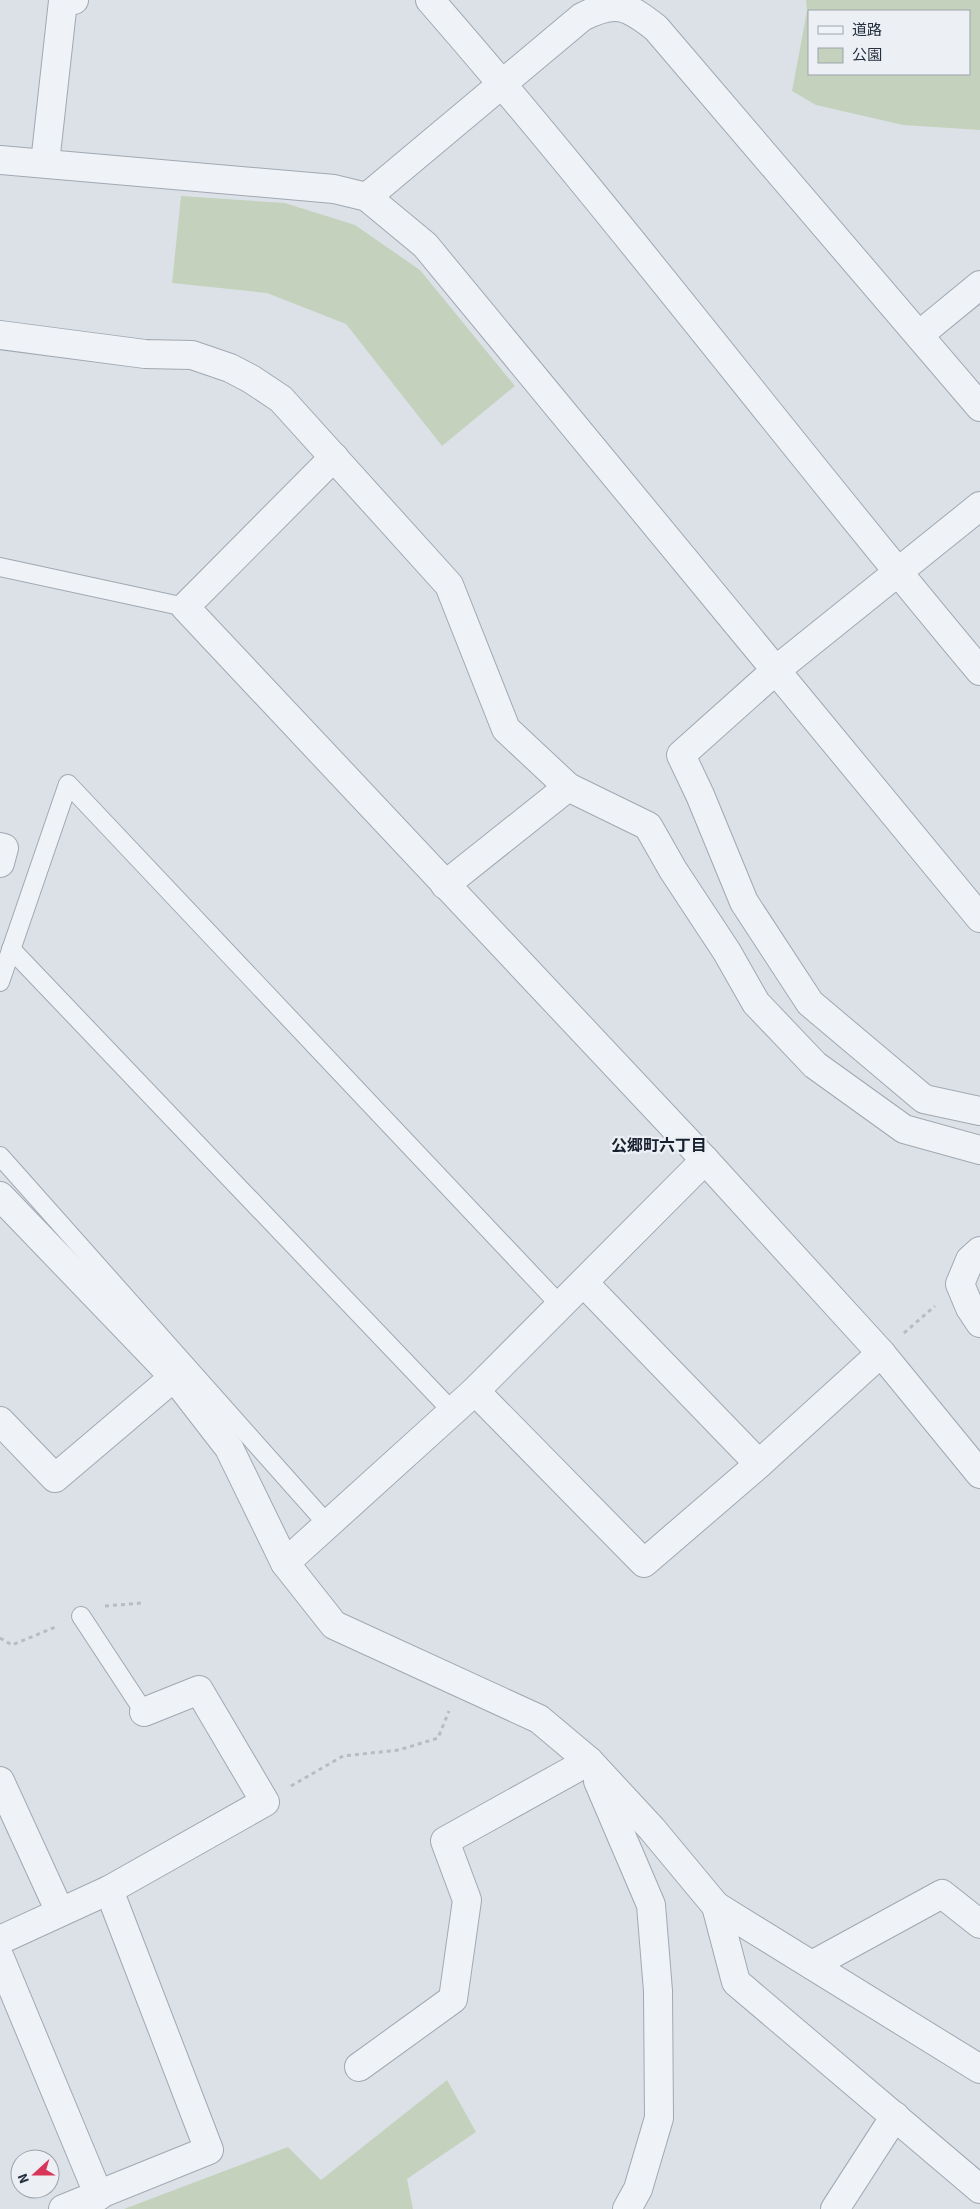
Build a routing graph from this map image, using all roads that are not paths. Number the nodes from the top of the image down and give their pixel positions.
1 (74, 0) edge
2 (430, 0) edge
3 (502, 82) junction
4 (0, 160) edge
5 (45, 163) junction
6 (367, 197) junction
7 (980, 285) edge
8 (0, 335) edge
9 (919, 335) junction
10 (980, 407) edge
11 (334, 458) junction
12 (980, 506) edge
13 (0, 567) edge
14 (897, 573) junction
15 (185, 607) junction
16 (776, 670) junction
17 (980, 671) edge
18 (568, 786) junction
19 (0, 846) edge
20 (0, 863) edge
21 (445, 885) junction
22 (980, 918) edge
23 (11, 950) junction
24 (0, 982) edge
25 (980, 1111) edge
26 (980, 1150) edge
27 (0, 1156) edge
28 (705, 1160) junction
29 (0, 1196) edge
30 (980, 1251) edge
31 (584, 1283) junction
32 (561, 1306) junction
33 (980, 1323) edge
34 (881, 1353) junction
35 (174, 1377) junction
36 (475, 1391) junction
37 (452, 1411) junction
38 (0, 1421) edge
39 (759, 1464) junction
40 (980, 1474) edge
41 (328, 1525) junction
42 (285, 1563) junction
43 (82, 1616) dead end
44 (144, 1712) joint
45 (589, 1761) junction
46 (0, 1781) edge
47 (109, 1890) junction
48 (716, 1906) junction
49 (60, 1912) junction
50 (980, 1924) edge
51 (0, 1940) edge
52 (0, 1958) edge
53 (812, 1965) junction
54 (359, 2067) dead end
55 (980, 2069) edge
56 (895, 2116) junction
57 (980, 2189) edge
58 (99, 2196) junction
59 (63, 2209) edge
60 (627, 2209) edge
61 (835, 2209) edge

1 - 5 street
2 - 3 street
3 - 6 street
3 - 9 street
3 - 14 street
4 - 5 street
5 - 6 street
6 - 16 street
7 - 9 street
8 - 11 street
9 - 10 street
11 - 15 street
11 - 18 street
12 - 14 street
13 - 15 lane
14 - 16 street
14 - 17 street
15 - 21 street
16 - 22 street
16 - 25 street
18 - 21 street
18 - 26 street
19 - 20 street
21 - 28 street
23 - 24 lane
23 - 32 lane
23 - 37 lane
27 - 41 lane
28 - 31 street
28 - 34 street
29 - 35 street
30 - 33 street
31 - 32 street
31 - 39 street
32 - 36 street
34 - 39 street
34 - 40 street
35 - 38 street
35 - 42 street
36 - 37 street
36 - 39 street
37 - 41 street
41 - 42 street
42 - 45 street
43 - 44 lane
44 - 47 street
45 - 48 street
45 - 54 street
45 - 60 street
46 - 49 street
47 - 49 street
47 - 58 street
48 - 53 street
48 - 56 street
49 - 51 street
50 - 53 street
52 - 58 street
53 - 55 street
56 - 57 street
56 - 61 street
58 - 59 street

